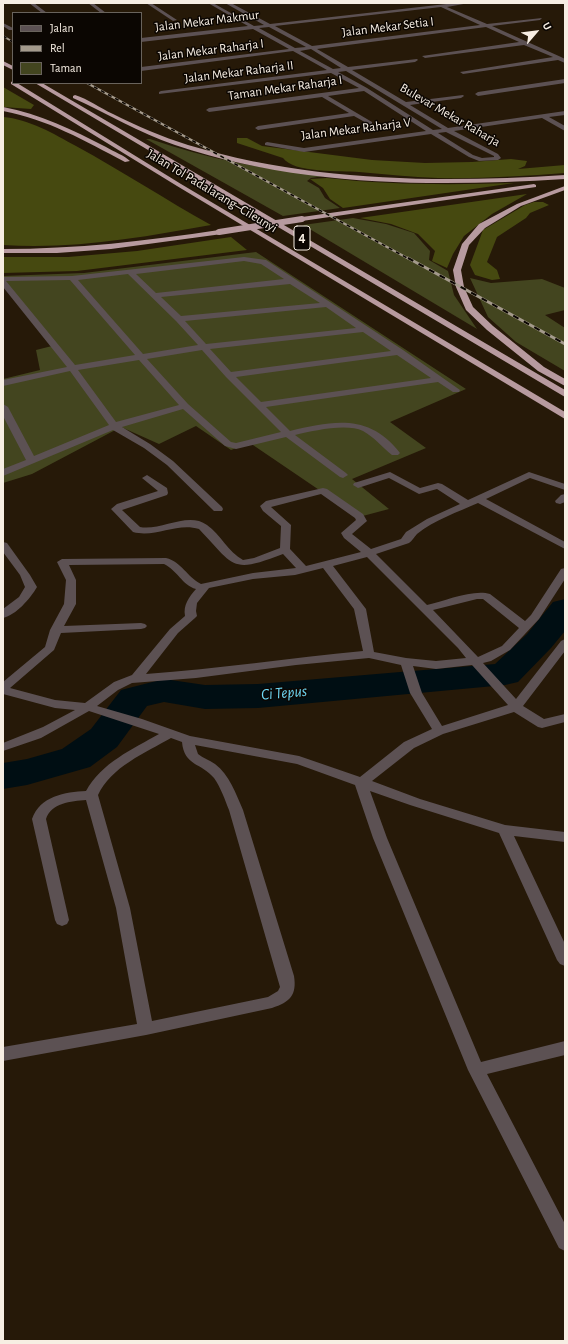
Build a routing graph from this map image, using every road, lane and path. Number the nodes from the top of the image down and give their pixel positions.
1 (31, 3) edge
2 (90, 3) edge
3 (148, 3) edge
4 (228, 3) edge
5 (436, 3) edge
6 (466, 3) edge
7 (212, 4) edge
8 (442, 6) junction
9 (44, 12) edge
10 (103, 12) edge
11 (174, 20) dead end
12 (540, 20) dead end
13 (3, 24) edge
14 (268, 25) junction
15 (486, 26) junction
16 (253, 27) junction
17 (11, 29) dead end
18 (142, 40) edge
19 (526, 43) junction
20 (312, 48) junction
21 (294, 51) junction
22 (425, 56) dead end
23 (562, 59) edge
24 (415, 60) dead end
25 (3, 63) edge
26 (12, 68) edge
27 (142, 69) edge
28 (349, 69) junction
29 (333, 71) junction
30 (463, 72) dead end
31 (565, 81) edge
32 (14, 84) edge
33 (41, 84) edge
34 (41, 84) edge
35 (364, 89) junction
36 (161, 93) dead end
37 (478, 94) dead end
38 (323, 95) junction
39 (461, 96) dead end
40 (404, 104) junction
41 (3, 109) edge
42 (209, 110) dead end
43 (565, 113) edge
44 (354, 114) junction
45 (543, 116) junction
46 (370, 122) dead end
47 (258, 128) dead end
48 (565, 129) edge
49 (448, 130) junction
50 (432, 132) junction
51 (267, 144) dead end
52 (565, 177) edge
53 (565, 182) edge
54 (179, 185) junction
55 (565, 188) edge
56 (3, 251) edge
57 (130, 272) junction
58 (72, 278) junction
59 (3, 280) edge
60 (292, 281) junction
61 (156, 295) junction
62 (327, 305) junction
63 (179, 319) junction
64 (365, 329) junction
65 (204, 347) junction
66 (400, 352) junction
67 (140, 356) junction
68 (72, 368) junction
69 (229, 375) junction
70 (440, 379) junction
71 (3, 383) edge
72 (565, 383) edge
73 (456, 390) dead end
74 (565, 394) edge
75 (258, 405) junction
76 (185, 406) junction
77 (3, 407) edge
78 (565, 416) edge
79 (114, 426) junction
80 (288, 434) junction
81 (394, 452) dead end
82 (32, 461) junction
83 (3, 473) edge
84 (343, 475) dead end
85 (147, 478) dead end
86 (358, 485) dead end
87 (565, 487) edge
88 (478, 499) junction
89 (466, 504) junction
90 (218, 509) dead end
91 (3, 545) edge
92 (565, 546) edge
93 (285, 550) junction
94 (369, 553) junction
95 (326, 564) junction
96 (304, 570) junction
97 (565, 571) edge
98 (205, 586) junction
99 (424, 609) junction
100 (3, 615) edge
101 (141, 626) dead end
102 (525, 627) junction
103 (56, 630) junction
104 (565, 643) edge
105 (369, 654) junction
106 (476, 663) junction
107 (406, 664) junction
108 (138, 678) junction
109 (3, 689) edge
110 (516, 706) junction
111 (91, 708) junction
112 (565, 718) edge
113 (439, 731) junction
114 (171, 733) junction
115 (188, 740) junction
116 (3, 747) edge
117 (361, 783) junction
118 (90, 795) junction
119 (504, 830) junction
120 (565, 837) edge
121 (62, 920) dead end
122 (565, 960) edge
123 (146, 1029) junction
124 (565, 1048) edge
125 (3, 1054) edge
126 (476, 1070) junction
127 (565, 1242) edge

1 - 9 street
2 - 10 street
3 - 11 street
4 - 7 street
4 - 14 street, Bulevar Mekar Raharja
5 - 8 street
6 - 8 street, Jalan Mekar Makmur
7 - 16 street, Bulevar Mekar Raharja
8 - 14 street, Jalan Mekar Makmur
8 - 15 street
12 - 15 street, Jalan Mekar Setia I
13 - 17 street
14 - 16 street, Jalan Mekar Makmur
14 - 20 street, Bulevar Mekar Raharja
15 - 19 street
15 - 20 street, Jalan Mekar Setia I
16 - 18 street, Jalan Mekar Makmur
16 - 21 street, Bulevar Mekar Raharja
19 - 22 street
19 - 23 street
20 - 21 street, Jalan Mekar Setia I
20 - 28 street, Bulevar Mekar Raharja
21 - 27 street, Jalan Mekar Raharja I
21 - 29 street, Bulevar Mekar Raharja
23 - 30 street
24 - 28 street, Jalan Mekar Raharja II
25 - 26 highway
28 - 29 street, Jalan Mekar Raharja II
28 - 40 street, Bulevar Mekar Raharja
29 - 35 street, Bulevar Mekar Raharja
29 - 36 street, Jalan Mekar Raharja II
31 - 37 street
32 - 54 highway, Jalan Tol Padalarang–Cileunyi / 4
33 - 52 highway
34 - 74 highway, Jalan Tol Padalarang–Cileunyi / 4
35 - 38 street, Taman Mekar Raharja I
35 - 50 street, Bulevar Mekar Raharja
38 - 42 street, Taman Mekar Raharja I
38 - 44 street
39 - 40 street
40 - 49 street, Bulevar Mekar Raharja
41 - 54 highway
43 - 45 street, Jalan Mekar Raharja V
44 - 46 street
44 - 47 street
45 - 48 street
45 - 49 street, Jalan Mekar Raharja V
49 - 50 street, Jalan Mekar Raharja V
49 - 50 street, Bulevar Mekar Raharja
50 - 51 street, Jalan Mekar Raharja V
53 - 56 highway, bridge
54 - 78 highway, Jalan Tol Padalarang–Cileunyi / 4
55 - 72 highway
57 - 58 street
57 - 60 street
57 - 61 street
58 - 59 street
58 - 67 street
59 - 68 street
60 - 61 street
60 - 62 street
61 - 63 street
62 - 63 street
62 - 64 street
63 - 65 street
64 - 65 street
64 - 66 street
65 - 67 street
65 - 69 street
66 - 69 street
66 - 70 street
67 - 68 street
67 - 76 street
68 - 71 street
68 - 79 street
69 - 75 street
70 - 73 street
70 - 75 street
75 - 80 street
76 - 79 street
76 - 80 street
77 - 82 street
79 - 82 street
79 - 90 street
80 - 81 street
80 - 84 street
82 - 83 street
85 - 93 street
86 - 89 street
87 - 88 street
88 - 89 street
88 - 92 street
89 - 94 street
91 - 100 street
93 - 94 street
93 - 96 street
94 - 95 street
94 - 99 street
95 - 96 street
95 - 105 street
96 - 98 street
97 - 102 street
98 - 103 street
98 - 108 street
99 - 102 street
99 - 106 street
101 - 103 street
102 - 106 street
103 - 109 street
104 - 110 street
105 - 107 street
105 - 108 street
106 - 107 street
106 - 110 street
107 - 113 street
108 - 111 street
109 - 111 street
110 - 112 street
110 - 113 street
111 - 114 street
111 - 116 street
113 - 117 street
114 - 115 street
114 - 118 street
115 - 117 street
115 - 123 street
117 - 119 street
117 - 126 street
118 - 121 street
118 - 123 street
119 - 120 street
119 - 122 street
123 - 125 street
124 - 126 street
126 - 127 street

